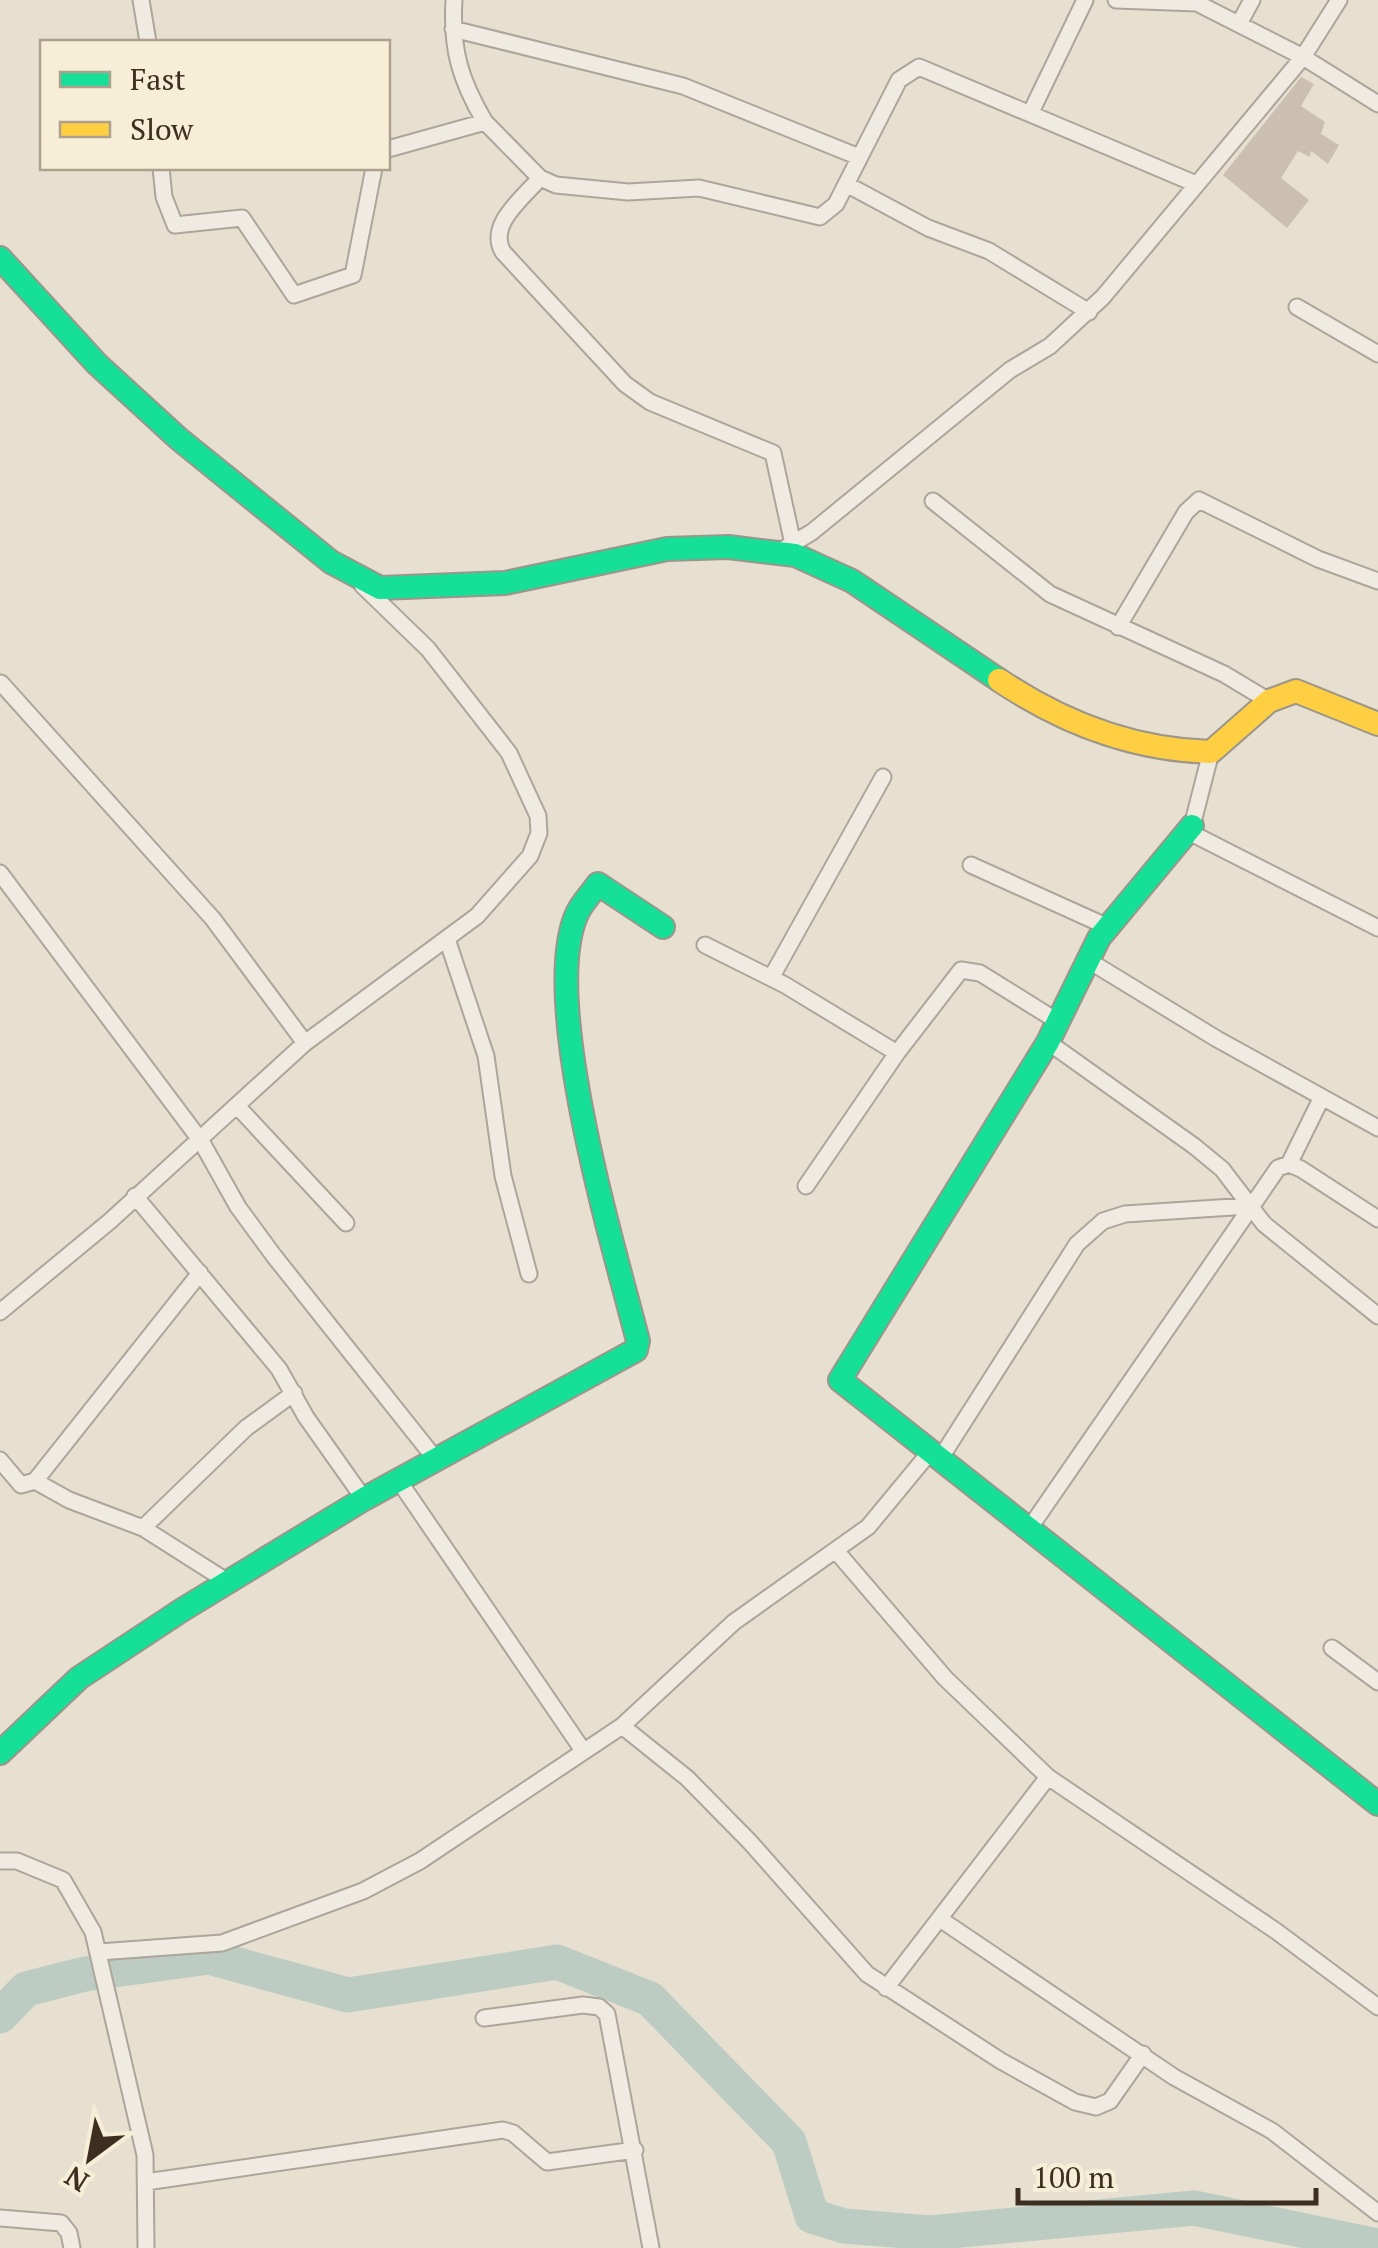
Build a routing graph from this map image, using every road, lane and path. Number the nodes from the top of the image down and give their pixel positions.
1 (141, 0) edge
2 (454, 0) edge
3 (1085, 0) edge
4 (1116, 0) edge
5 (1252, 0) edge
6 (1339, 0) edge
7 (1240, 22) junction
8 (452, 28) junction
9 (148, 40) edge
10 (1303, 57) junction
11 (1376, 103) edge
12 (1031, 112) junction
13 (485, 122) junction
14 (390, 148) edge
15 (859, 156) junction
16 (161, 170) edge
17 (374, 170) edge
18 (540, 178) junction
19 (846, 184) junction
20 (1196, 184) junction
21 (0, 258) edge
22 (1296, 306) dead end
23 (1088, 312) junction
24 (1378, 354) edge
25 (933, 501) dead end
26 (789, 550) junction
27 (356, 578) junction
28 (1378, 581) edge
29 (1118, 627) junction
30 (1, 683) edge
31 (1269, 702) junction
32 (1378, 724) edge
33 (1210, 752) junction
34 (883, 776) dead end
35 (1192, 826) junction
36 (971, 864) dead end
37 (0, 872) edge
38 (663, 927) dead end
39 (1108, 927) junction
40 (1378, 928) edge
41 (448, 939) junction
42 (705, 945) dead end
43 (1086, 959) junction
44 (771, 978) junction
45 (1052, 1032) junction
46 (306, 1043) junction
47 (896, 1053) junction
48 (1321, 1099) junction
49 (238, 1107) junction
50 (1378, 1128) edge
51 (200, 1141) junction
52 (1289, 1164) junction
53 (806, 1186) dead end
54 (135, 1196) junction
55 (1248, 1206) junction
56 (1378, 1219) edge
57 (346, 1223) dead end
58 (200, 1273) junction
59 (528, 1274) dead end
60 (0, 1312) edge
61 (1378, 1316) edge
62 (294, 1393) junction
63 (935, 1455) junction
64 (0, 1460) edge
65 (437, 1461) junction
66 (35, 1480) junction
67 (399, 1481) junction
68 (364, 1499) junction
69 (1031, 1526) junction
70 (144, 1528) junction
71 (836, 1552) junction
72 (228, 1582) junction
73 (1332, 1648) dead end
74 (1378, 1682) edge
75 (622, 1726) junction
76 (582, 1749) junction
77 (0, 1753) edge
78 (1048, 1777) junction
79 (1378, 1804) edge
80 (0, 1861) edge
81 (940, 1919) junction
82 (100, 1956) junction
83 (886, 1988) junction
84 (1378, 2008) edge
85 (484, 2018) dead end
86 (1144, 2054) junction
87 (635, 2150) junction
88 (146, 2182) junction
89 (1378, 2213) edge
90 (0, 2218) edge
91 (72, 2248) edge
92 (146, 2248) edge
93 (652, 2248) edge

1 - 9 street
2 - 8 street
3 - 12 street
4 - 7 street
5 - 7 street
6 - 10 street
7 - 10 street
8 - 13 street
8 - 15 street
10 - 11 street
10 - 20 street
12 - 15 street
12 - 20 street
13 - 14 street
13 - 18 street
15 - 19 street
16 - 17 street
18 - 19 street
18 - 26 street
19 - 23 street
20 - 23 street
21 - 27 street
22 - 24 street
23 - 26 street
25 - 29 street
26 - 27 street
26 - 33 street
27 - 41 street
28 - 29 street
29 - 31 street
30 - 46 street
31 - 32 street
31 - 33 street
33 - 35 street
34 - 44 street
35 - 39 street
35 - 40 street
36 - 39 street
37 - 51 street
38 - 65 street
39 - 43 street
41 - 46 street
41 - 59 street
42 - 44 street
43 - 45 street
43 - 48 street
44 - 47 street
45 - 47 street
45 - 55 street
45 - 63 street
46 - 49 street
47 - 53 street
48 - 50 street
48 - 52 street
49 - 51 street
49 - 57 street
51 - 54 street
51 - 65 street
52 - 55 street
52 - 56 street
54 - 58 street
54 - 60 street
55 - 61 street
55 - 63 street
55 - 69 street
58 - 62 street
58 - 66 street
62 - 68 street
62 - 70 street
63 - 69 street
63 - 71 street
64 - 66 street
65 - 67 street
66 - 70 street
67 - 68 street
67 - 76 street
68 - 72 street
69 - 79 street
70 - 72 street
71 - 75 street
71 - 78 street
72 - 77 street
73 - 74 street
75 - 76 street
75 - 83 street
76 - 82 street
78 - 81 street
78 - 84 street
80 - 82 street
81 - 83 street
81 - 86 street
82 - 88 street
83 - 86 street
85 - 87 street
86 - 89 street
87 - 88 street
87 - 93 street
88 - 92 street
90 - 91 street

